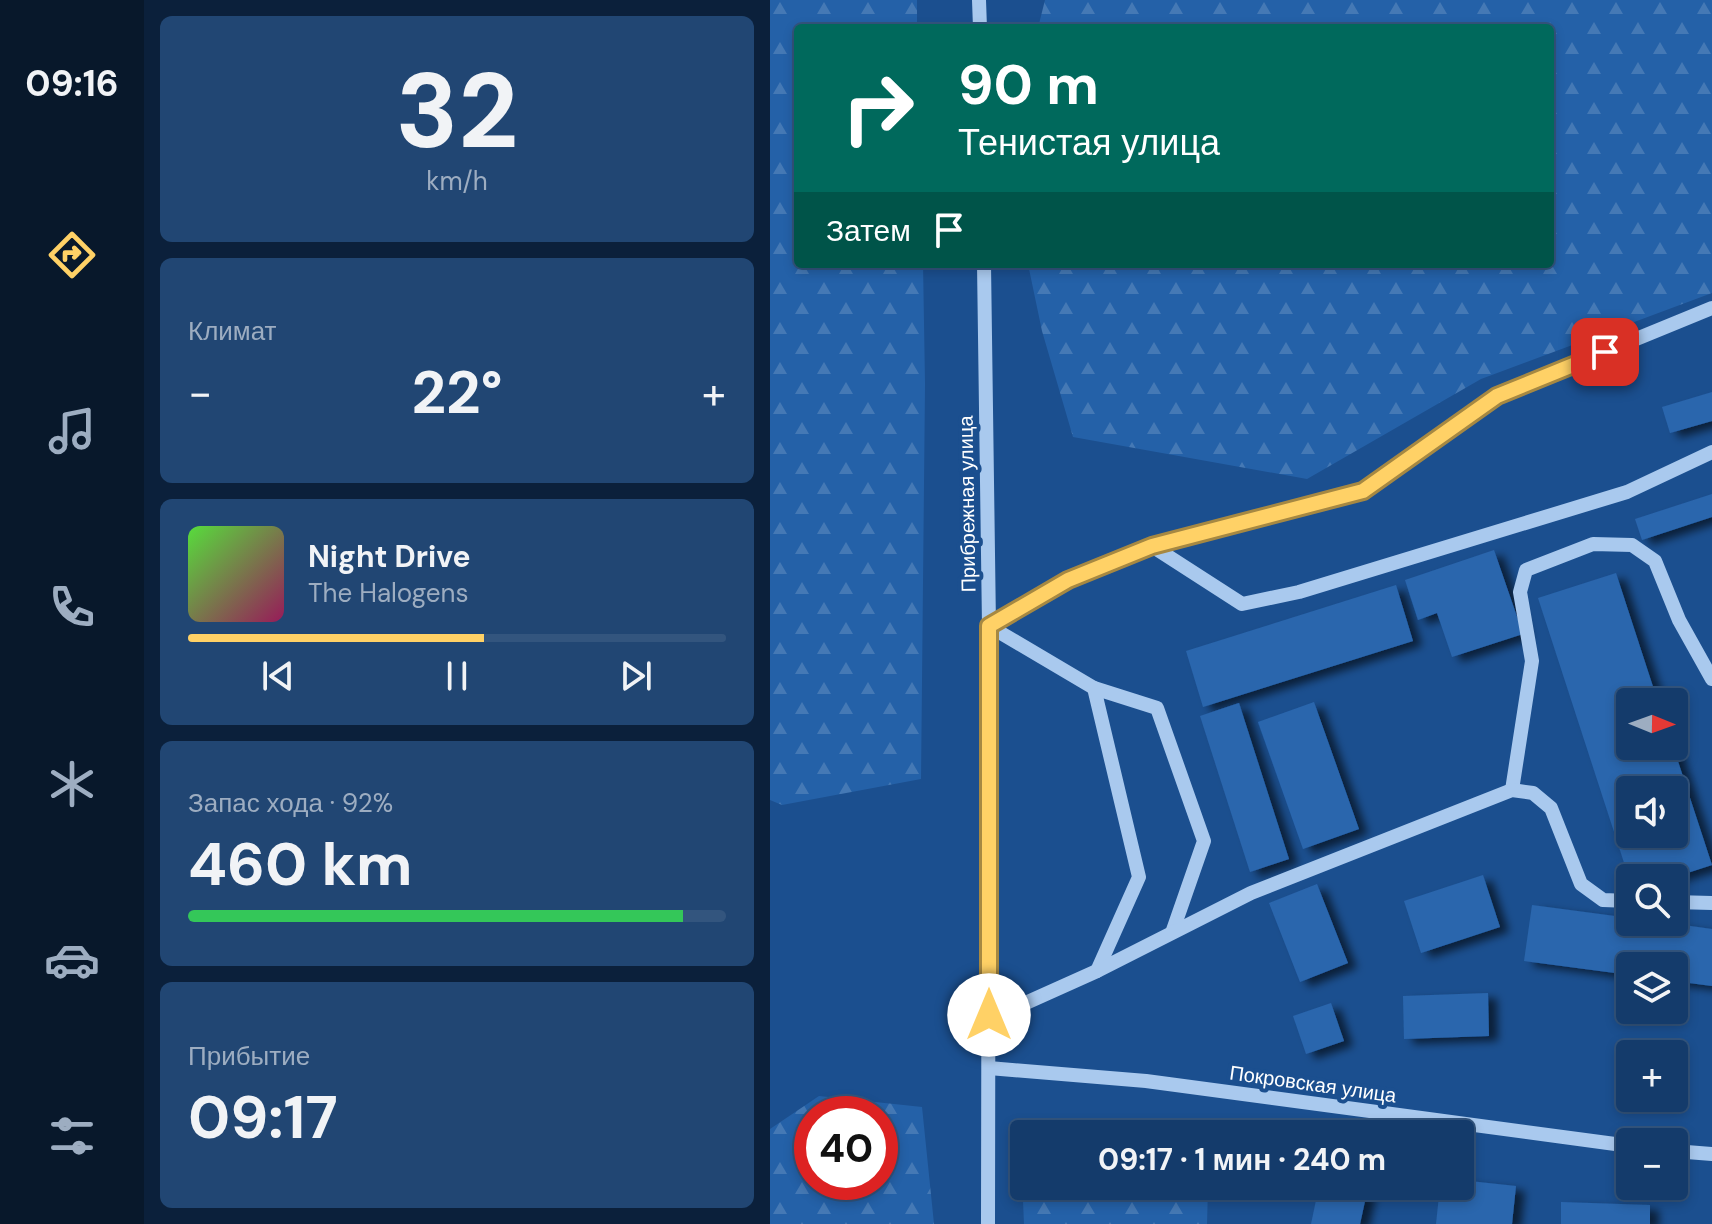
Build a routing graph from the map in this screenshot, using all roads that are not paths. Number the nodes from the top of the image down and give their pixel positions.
1 (979, 0) edge
2 (980, 24) edge
3 (984, 268) edge
4 (1712, 308) edge
5 (1712, 452) edge
6 (1152, 546) junction
7 (989, 626) junction
8 (1712, 679) edge
9 (1094, 688) junction
10 (1512, 790) junction
11 (1616, 900) edge
12 (1688, 902) edge
13 (1712, 903) edge
14 (1173, 930) junction
15 (1097, 971) junction
16 (989, 1015) junction
17 (989, 1068) junction
18 (1616, 1144) edge
19 (1688, 1152) edge
20 (1712, 1154) edge
21 (988, 1224) edge

1 - 2 street
3 - 7 street, Прибрежная улица
4 - 6 street
5 - 6 street
6 - 7 street
7 - 9 street
7 - 16 street, Прибрежная улица
8 - 10 street
9 - 14 street
9 - 15 street
10 - 11 street
10 - 14 street
12 - 13 street
14 - 15 street
15 - 16 street
16 - 17 street, Прибрежная улица
17 - 18 street, Покровская улица
17 - 21 street, Прибрежная улица
19 - 20 street

